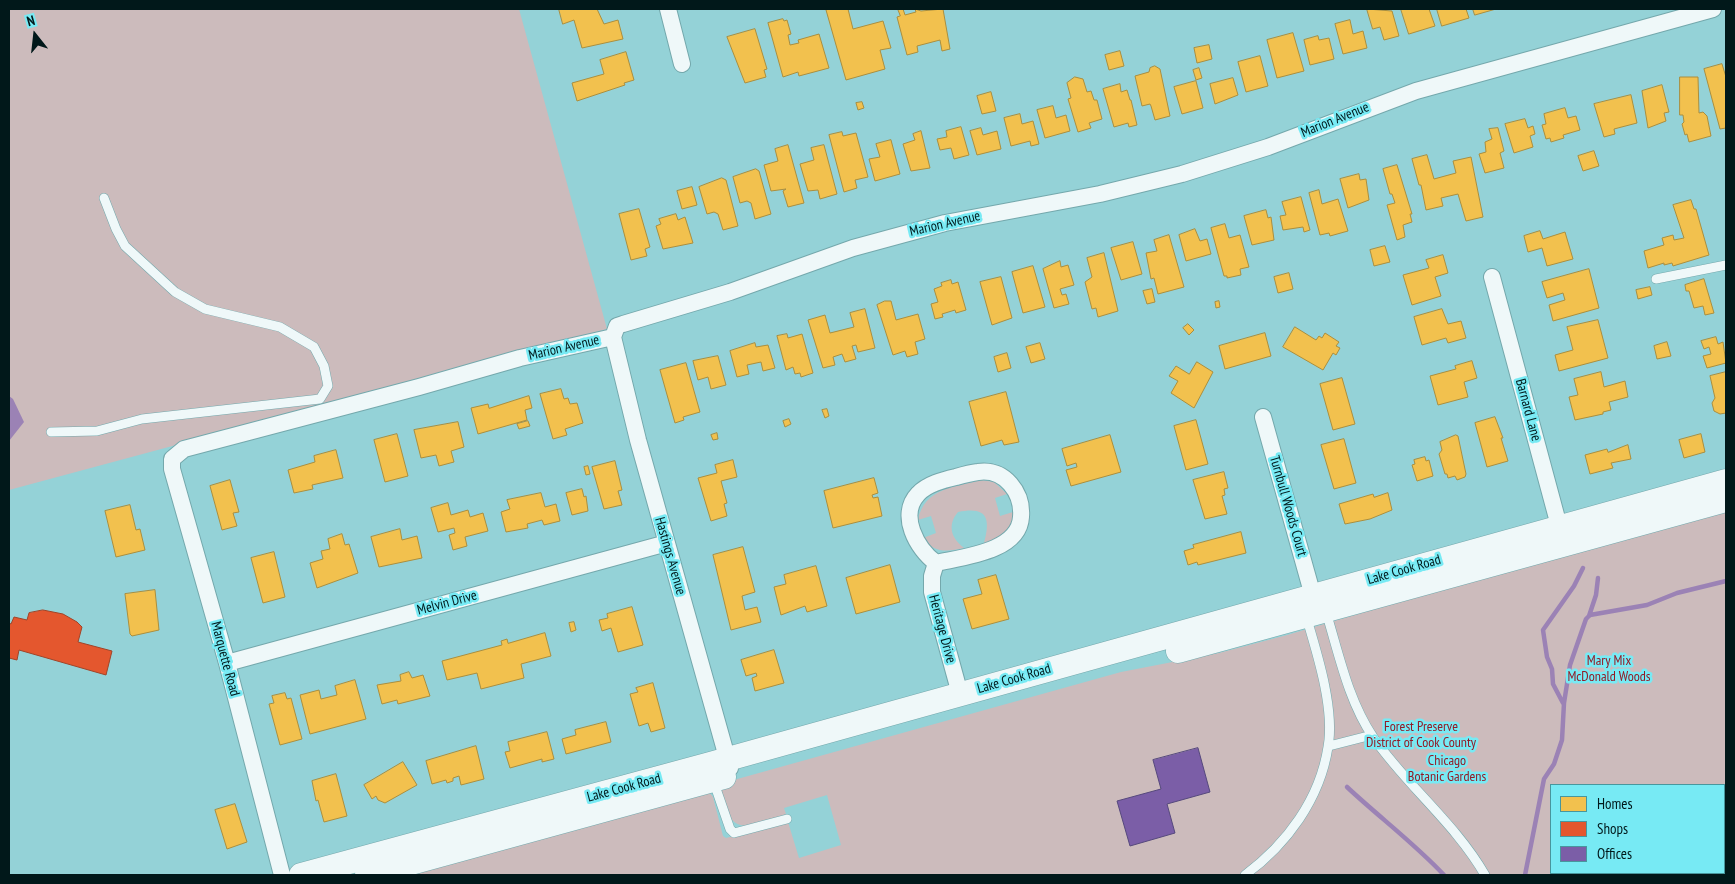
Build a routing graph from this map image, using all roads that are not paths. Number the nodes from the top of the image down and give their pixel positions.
1 (668, 9) edge
2 (1713, 9) edge
3 (682, 64) dead end
4 (104, 198) dead end
5 (1726, 265) edge
6 (1492, 277) dead end
7 (1656, 279) dead end
8 (612, 337) junction
9 (1263, 417) dead end
10 (51, 432) dead end
11 (184, 449) joint
12 (1726, 481) edge
13 (1726, 500) edge
14 (1562, 535) junction
15 (666, 543) junction
16 (936, 563) junction
17 (1315, 607) junction
18 (227, 663) junction
19 (960, 694) junction
20 (1372, 736) junction
21 (1329, 746) junction
22 (721, 770) junction
23 (787, 819) dead end
24 (282, 875) edge
25 (301, 875) edge
26 (367, 875) edge
27 (1245, 875) edge
28 (1485, 875) edge

1 - 3 street
2 - 8 street, Marion Avenue
4 - 10 lane
5 - 7 lane
6 - 14 street, Barnard Lane
8 - 11 street, Marion Avenue
8 - 15 street, Hastings Avenue
9 - 17 street, Turnbull Woods Court
11 - 18 street, Marquette Road
12 - 14 main road, Lake Cook Road
13 - 14 main road, Lake Cook Road
14 - 17 main road, Lake Cook Road
15 - 18 street, Melvin Drive
15 - 22 street, Hastings Avenue
16 - 16 street
16 - 19 street, Heritage Drive
17 - 19 main road, Lake Cook Road
17 - 20 lane
17 - 21 lane
17 - 22 main road, Lake Cook Road
18 - 24 street, Marquette Road
19 - 22 main road, Lake Cook Road
20 - 21 lane
20 - 28 lane
21 - 27 lane
22 - 23 lane
22 - 25 main road, Lake Cook Road
22 - 26 main road, Lake Cook Road

